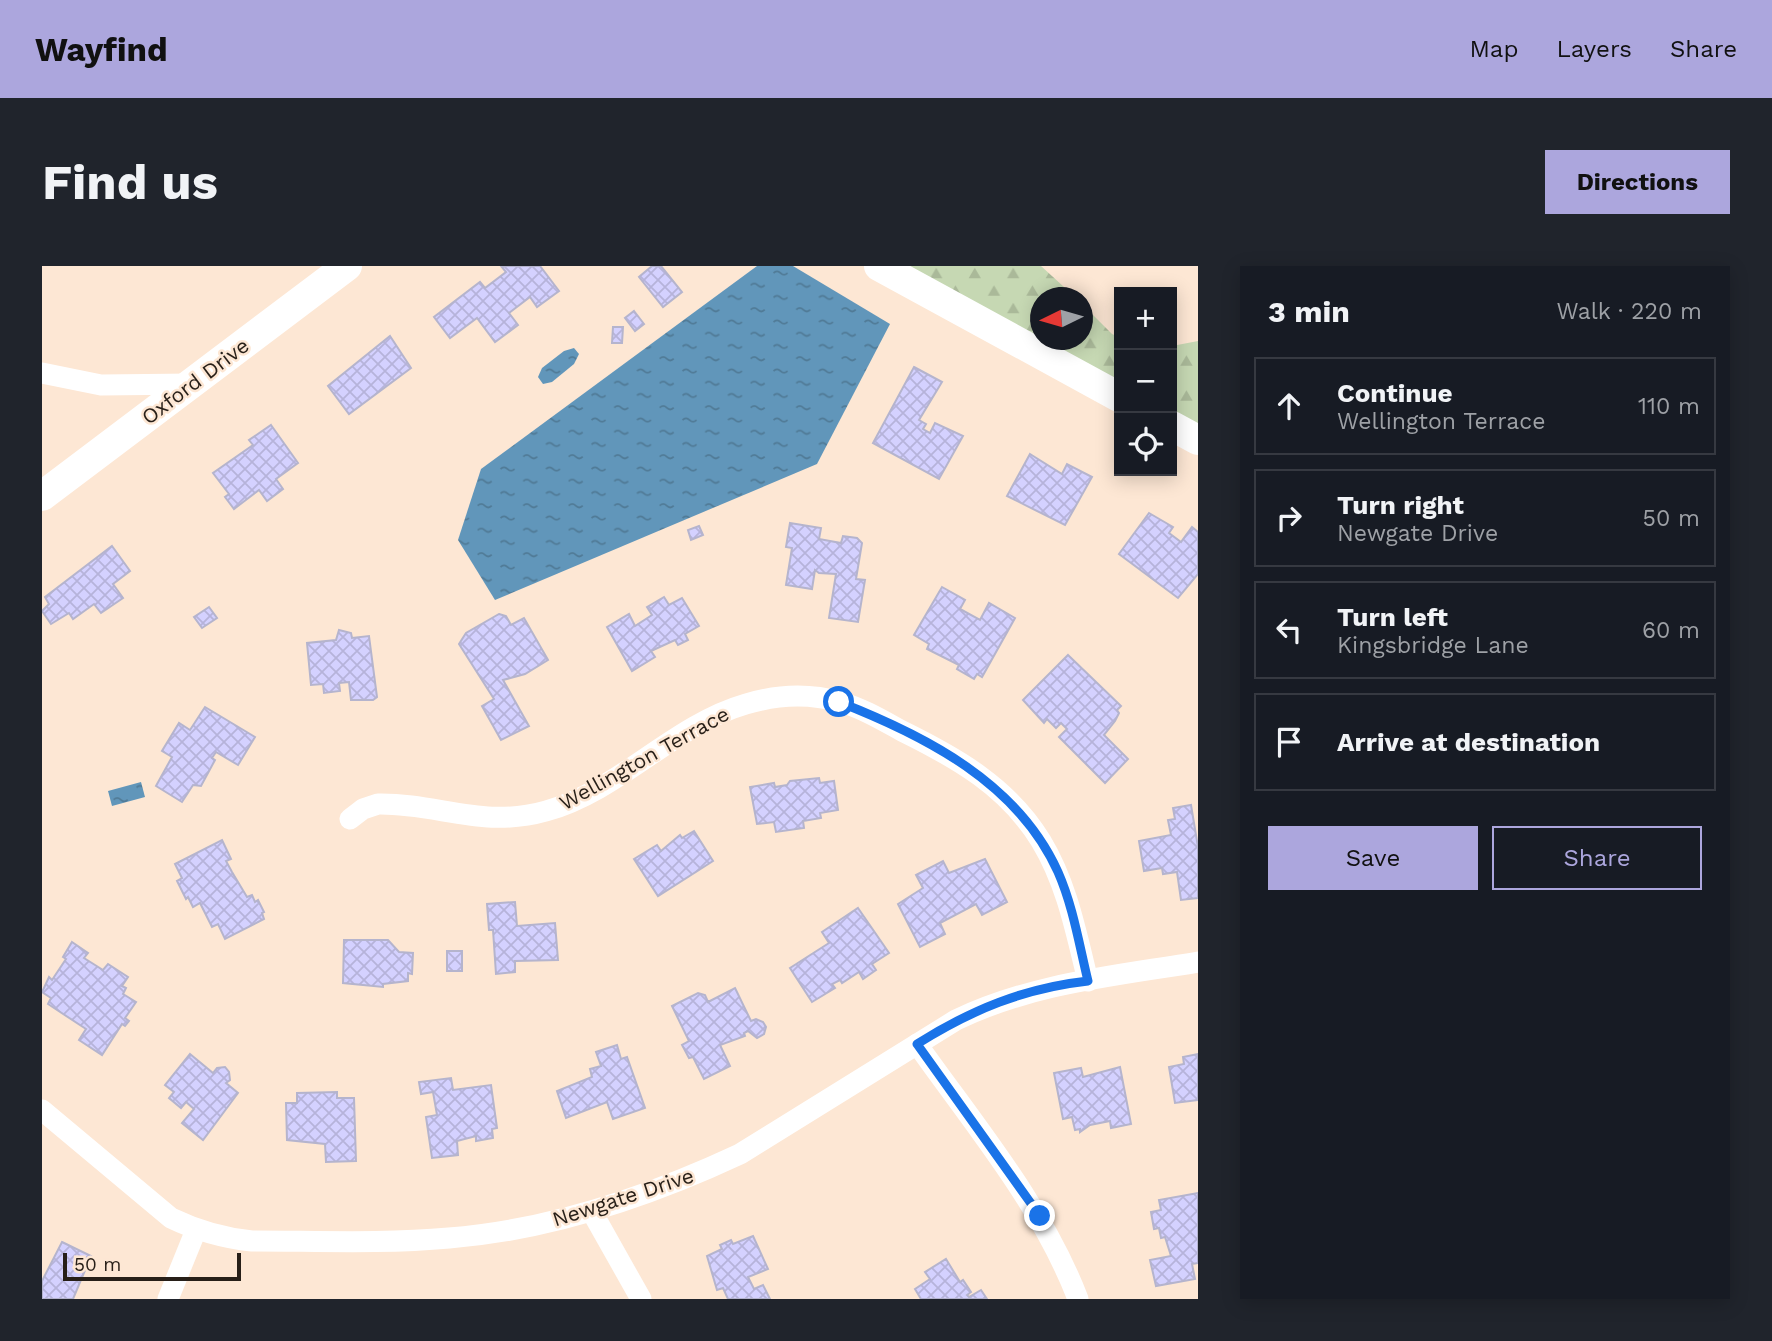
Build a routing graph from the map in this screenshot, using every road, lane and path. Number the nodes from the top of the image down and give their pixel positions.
1 (347, 266) edge
2 (879, 266) edge
3 (42, 373) edge
4 (192, 384) junction
5 (1114, 394) edge
6 (1177, 429) edge
7 (1198, 440) edge
8 (42, 496) edge
9 (350, 819) dead end
10 (1198, 962) edge
11 (1088, 981) junction
12 (917, 1044) junction
13 (42, 1110) edge
14 (592, 1212) junction
15 (196, 1230) junction
16 (168, 1299) edge
17 (641, 1299) edge
18 (1078, 1299) edge

1 - 4 main road, Oxford Drive
2 - 5 main road
3 - 4 street
4 - 8 main road, Oxford Drive
6 - 7 main road
9 - 11 street, Wellington Terrace
10 - 11 street, Newgate Drive
11 - 12 street, Newgate Drive
12 - 14 street, Newgate Drive
12 - 18 street
13 - 15 street, Newgate Drive
14 - 15 street, Newgate Drive
14 - 17 street
15 - 16 street

